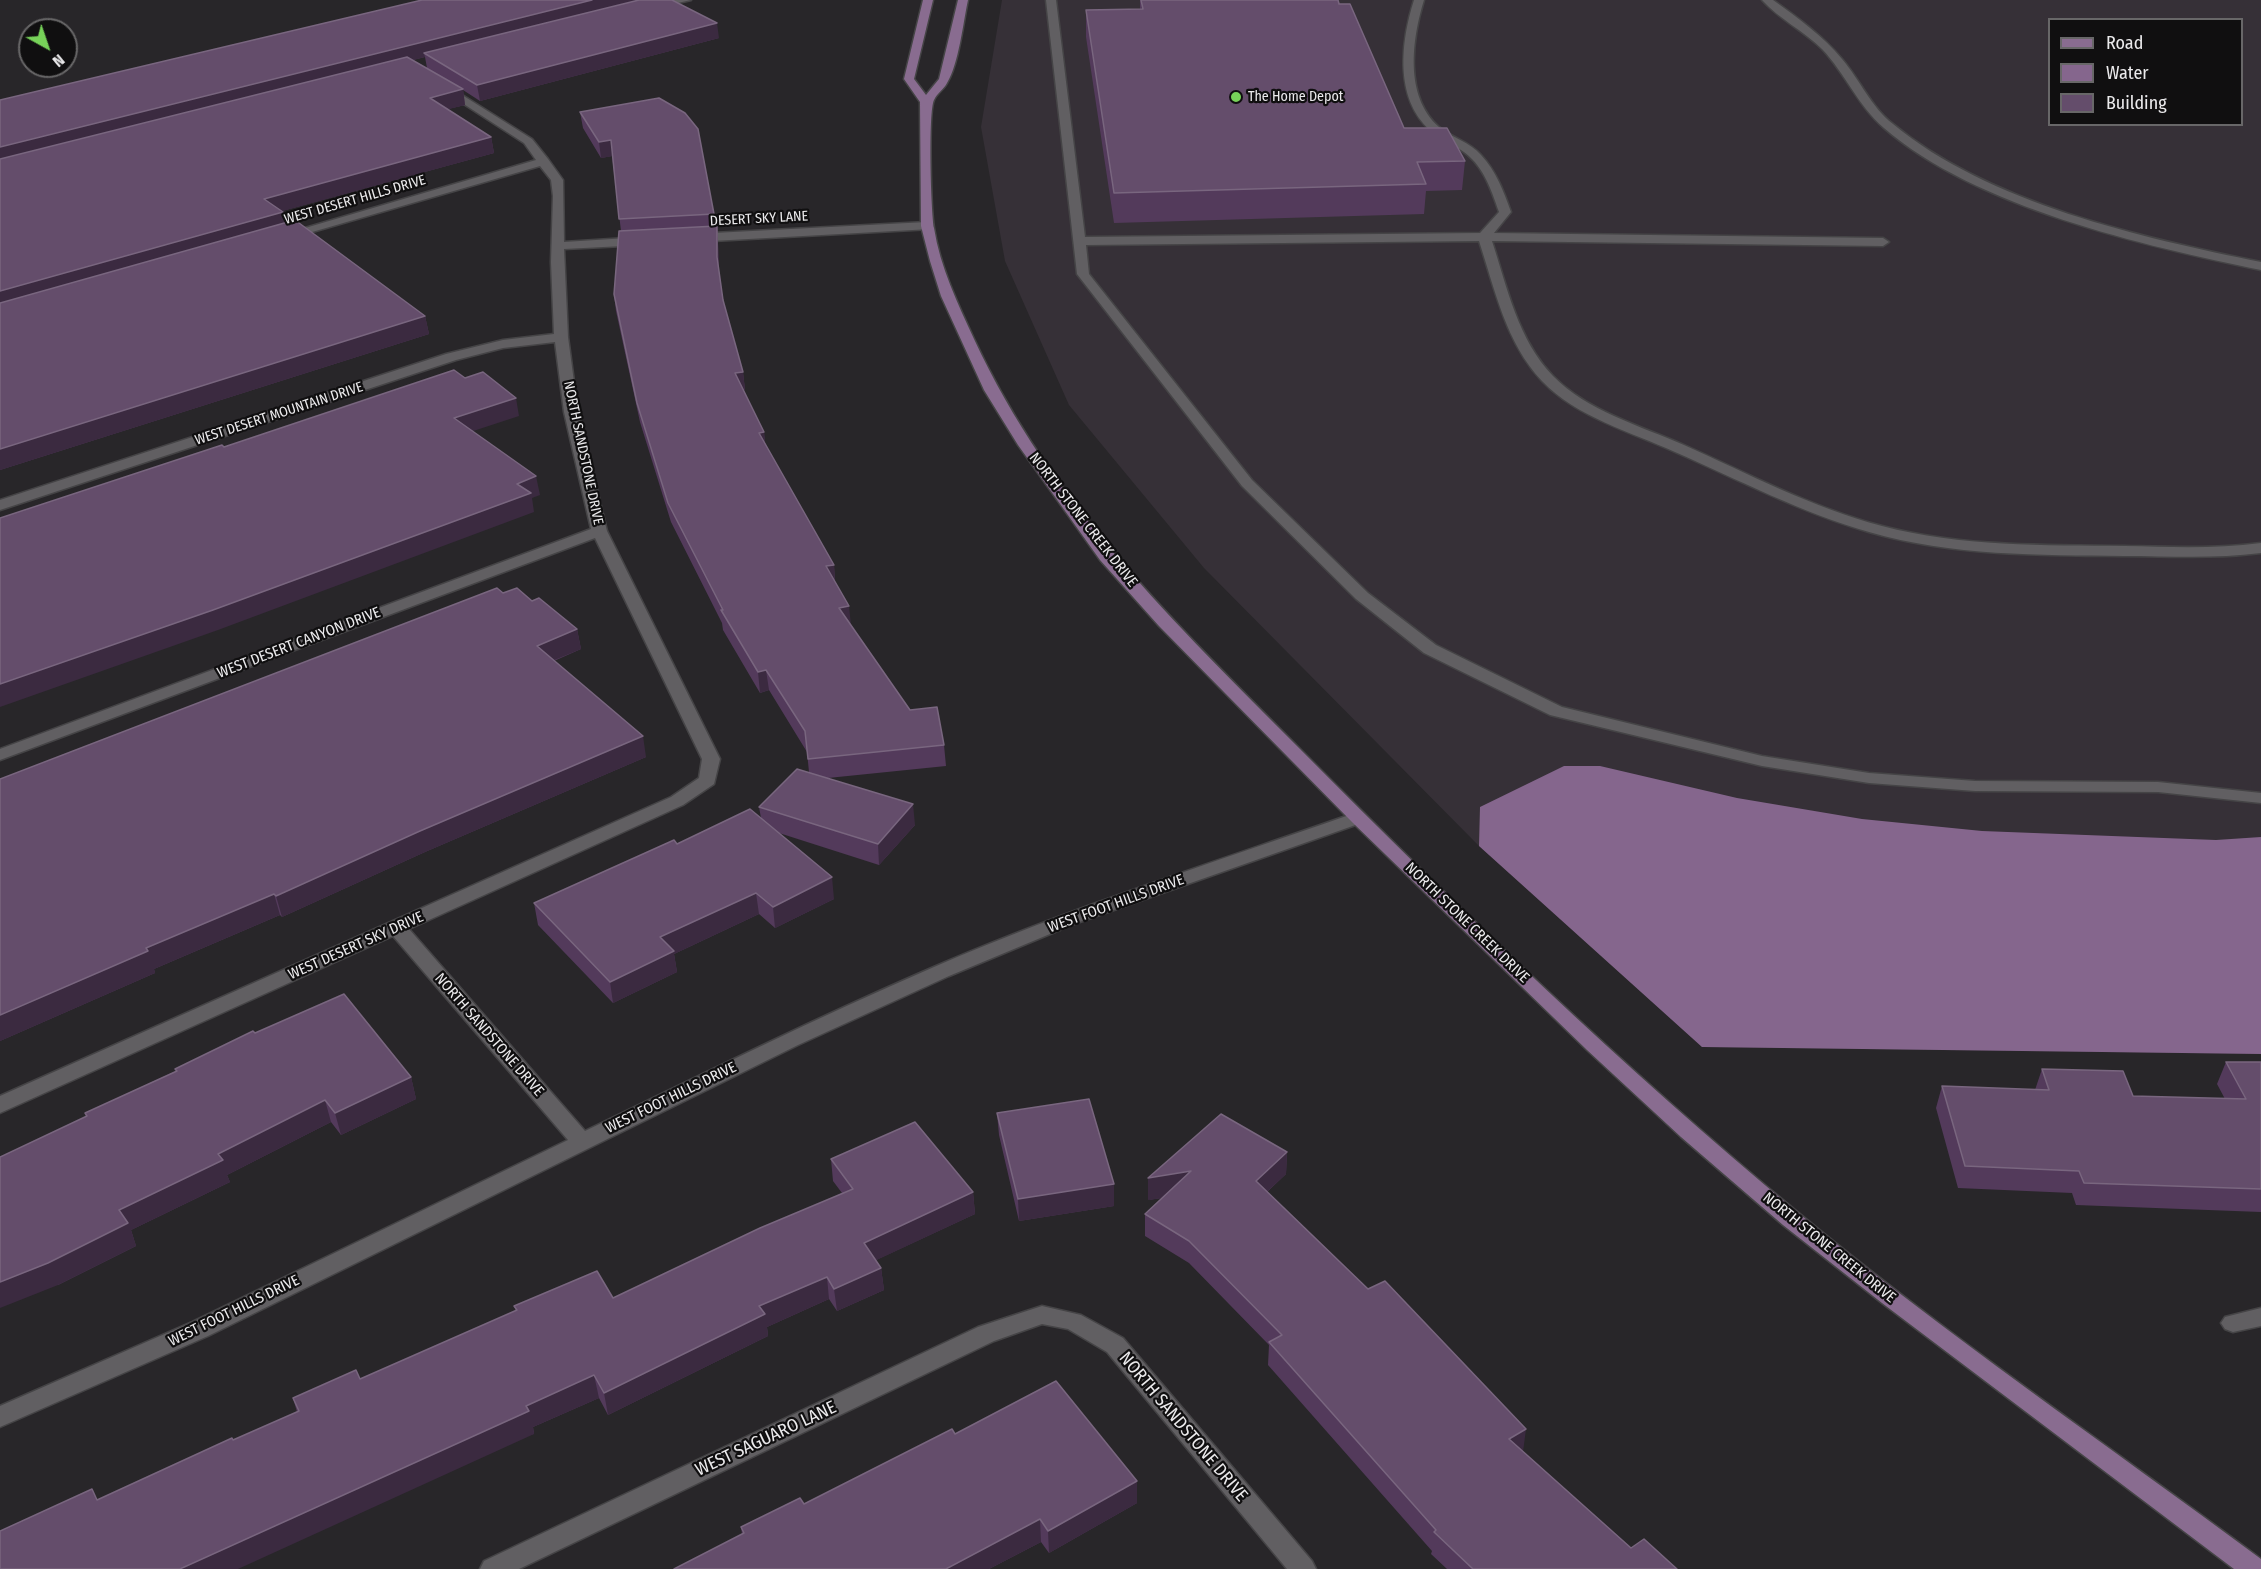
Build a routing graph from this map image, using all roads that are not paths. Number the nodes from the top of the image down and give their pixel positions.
1 (686, 0) edge
2 (928, 0) edge
3 (963, 0) edge
4 (1051, 0) edge
5 (1419, 0) edge
6 (1767, 0) edge
7 (636, 10) edge
8 (429, 78) edge
9 (926, 102) junction
10 (544, 161) junction
11 (927, 226) junction
12 (1484, 237) junction
13 (682, 238) edge
14 (272, 239) edge
15 (658, 240) edge
16 (1079, 241) junction
17 (1883, 242) dead end
18 (558, 246) junction
19 (2261, 266) edge
20 (561, 337) junction
21 (0, 505) edge
22 (599, 531) junction
23 (2261, 548) edge
24 (0, 755) edge
25 (708, 780) joint
26 (2261, 798) edge
27 (1358, 818) junction
28 (397, 928) junction
29 (0, 1105) edge
30 (582, 1142) junction
31 (1042, 1315) joint
32 (2261, 1317) edge
33 (2233, 1323) dead end
34 (0, 1417) edge
35 (493, 1569) edge
36 (1303, 1569) edge
37 (2254, 1569) edge

1 - 7 street
2 - 9 street
3 - 9 street
4 - 16 street
5 - 12 street
6 - 19 street
8 - 10 street, NORTH SANDSTONE DRIVE
9 - 11 street, NORTH STONE CREEK DRIVE
10 - 14 street, WEST DESERT HILLS DRIVE
10 - 18 street, NORTH SANDSTONE DRIVE
11 - 13 street, DESERT SKY LANE
11 - 27 street, NORTH STONE CREEK DRIVE
12 - 16 street
12 - 17 street
12 - 23 street
15 - 18 street
16 - 26 street
18 - 20 street, NORTH SANDSTONE DRIVE
20 - 21 street, WEST DESERT MOUNTAIN DRIVE
20 - 22 street, NORTH SANDSTONE DRIVE
22 - 24 street, WEST DESERT CANYON DRIVE
22 - 25 street, NORTH SANDSTONE DRIVE
25 - 28 street, WEST DESERT SKY DRIVE
27 - 30 street, WEST FOOT HILLS DRIVE
27 - 37 street, NORTH STONE CREEK DRIVE
28 - 29 street, WEST DESERT SKY DRIVE
28 - 30 street, NORTH SANDSTONE DRIVE
30 - 34 street, WEST FOOT HILLS DRIVE
31 - 35 street, WEST SAGUARO LANE
31 - 36 street, NORTH SANDSTONE DRIVE
32 - 33 street

